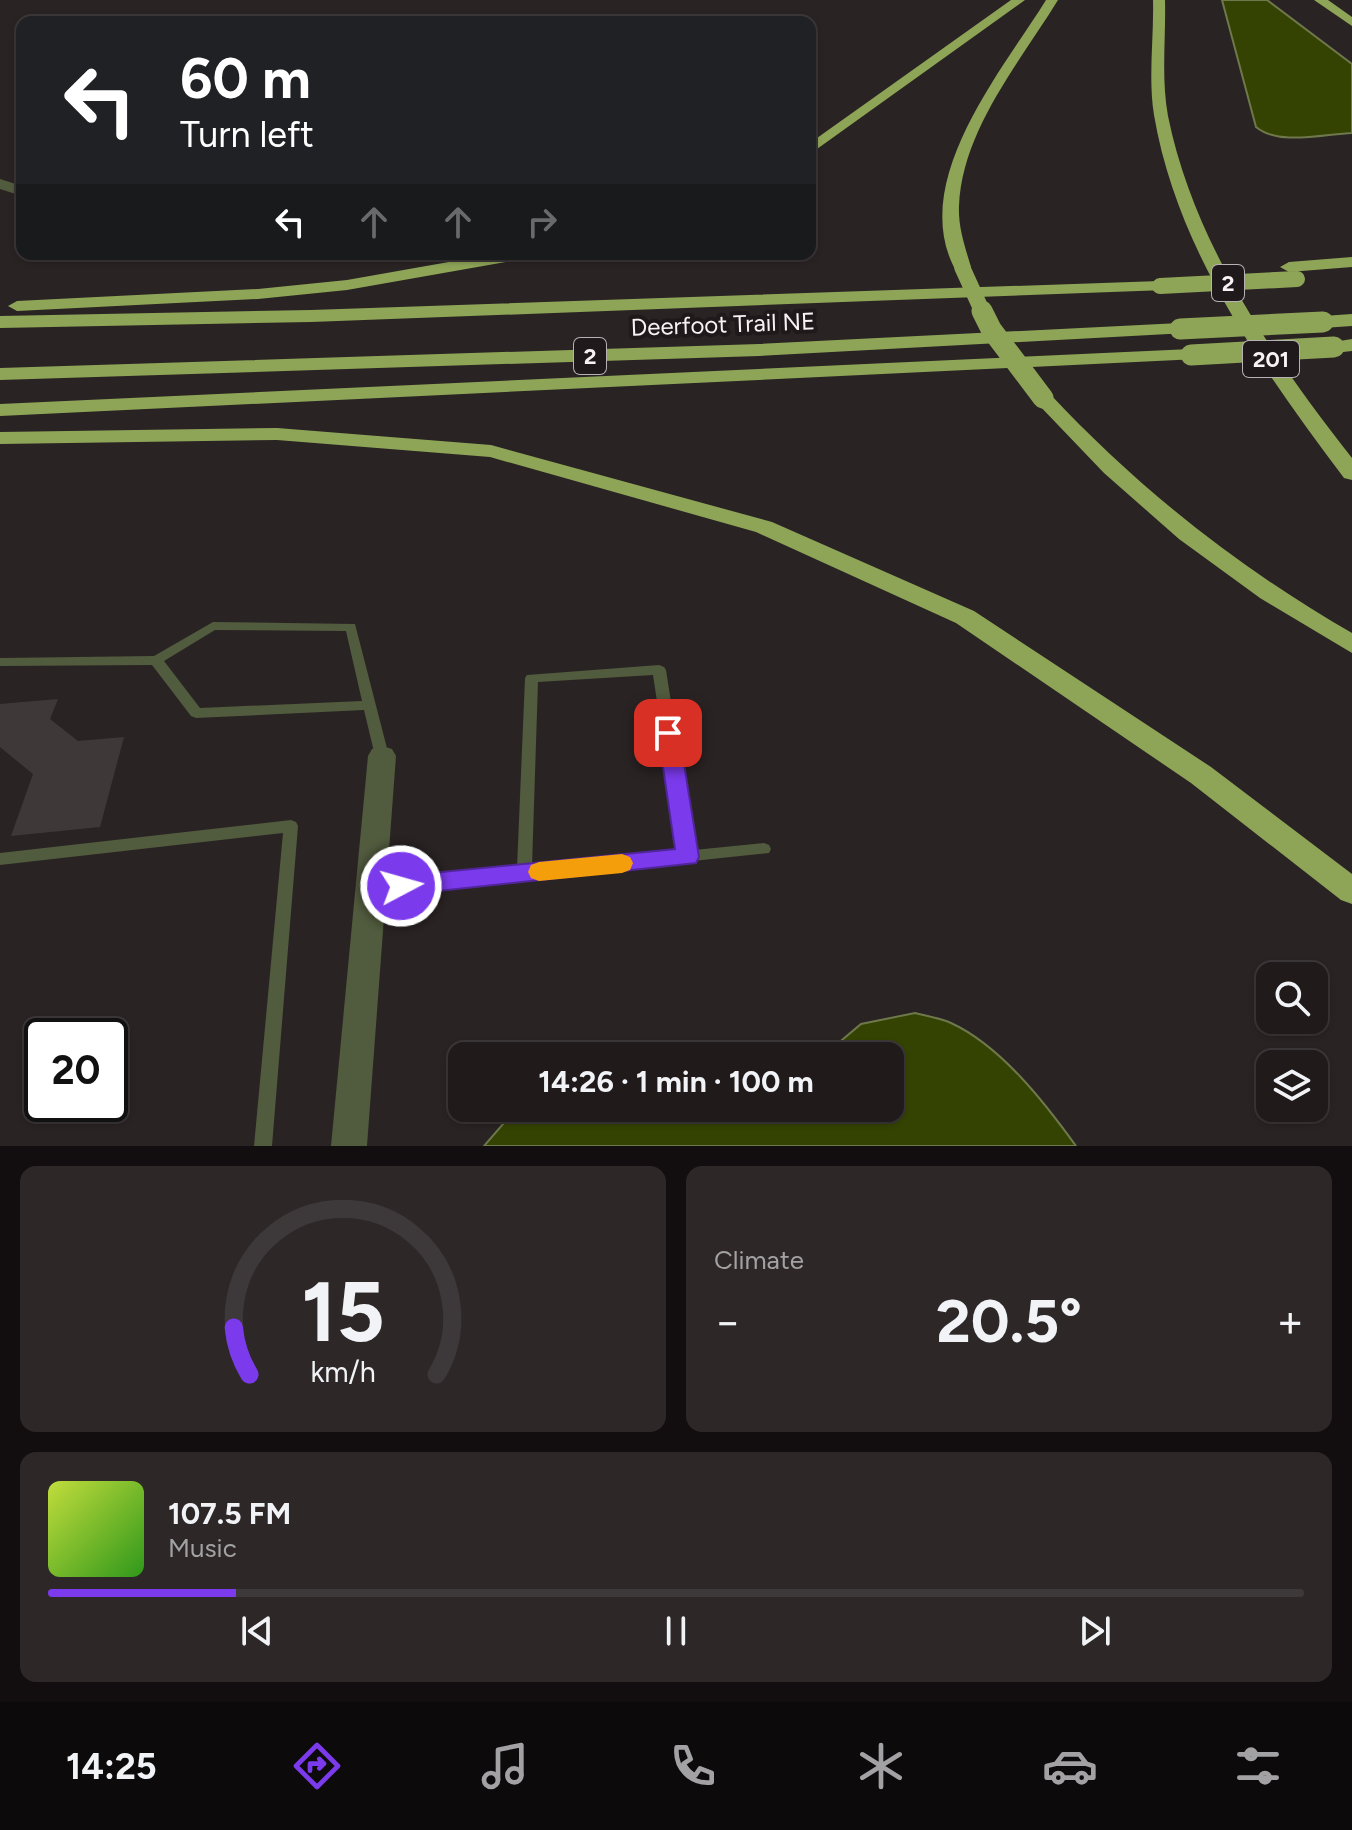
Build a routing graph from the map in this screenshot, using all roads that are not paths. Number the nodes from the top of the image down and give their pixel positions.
1 (1019, 0) edge
2 (1052, 0) edge
3 (1159, 0) edge
4 (1320, 0) edge
5 (1352, 22) edge
6 (816, 146) edge
7 (489, 260) edge
8 (1352, 262) edge
9 (1293, 273) junction
10 (1352, 276) edge
11 (0, 306) edge
12 (1352, 320) edge
13 (0, 322) edge
14 (1343, 346) edge
15 (0, 374) edge
16 (0, 410) edge
17 (0, 438) edge
18 (1352, 473) edge
19 (1352, 644) edge
20 (156, 660) junction
21 (0, 662) edge
22 (370, 705) junction
23 (382, 756) joint
24 (764, 849) dead end
25 (688, 857) junction
26 (0, 859) edge
27 (524, 873) junction
28 (371, 889) junction
29 (1352, 891) edge
30 (263, 1146) edge
31 (349, 1146) edge

1 - 6 highway
2 - 19 highway, bridge
3 - 18 highway, 201
4 - 5 highway
7 - 11 highway
8 - 9 highway
9 - 10 highway, Deerfoot Trail NE / 2
9 - 13 highway, Deerfoot Trail NE / 2, bridge
12 - 15 highway, Deerfoot Trail NE / 2, bridge
14 - 16 highway, bridge
17 - 29 highway
20 - 21 lane
20 - 22 lane
20 - 22 lane
22 - 23 lane
23 - 28 street
24 - 25 lane
25 - 27 lane
25 - 27 lane
26 - 30 lane
27 - 28 lane
28 - 31 street

